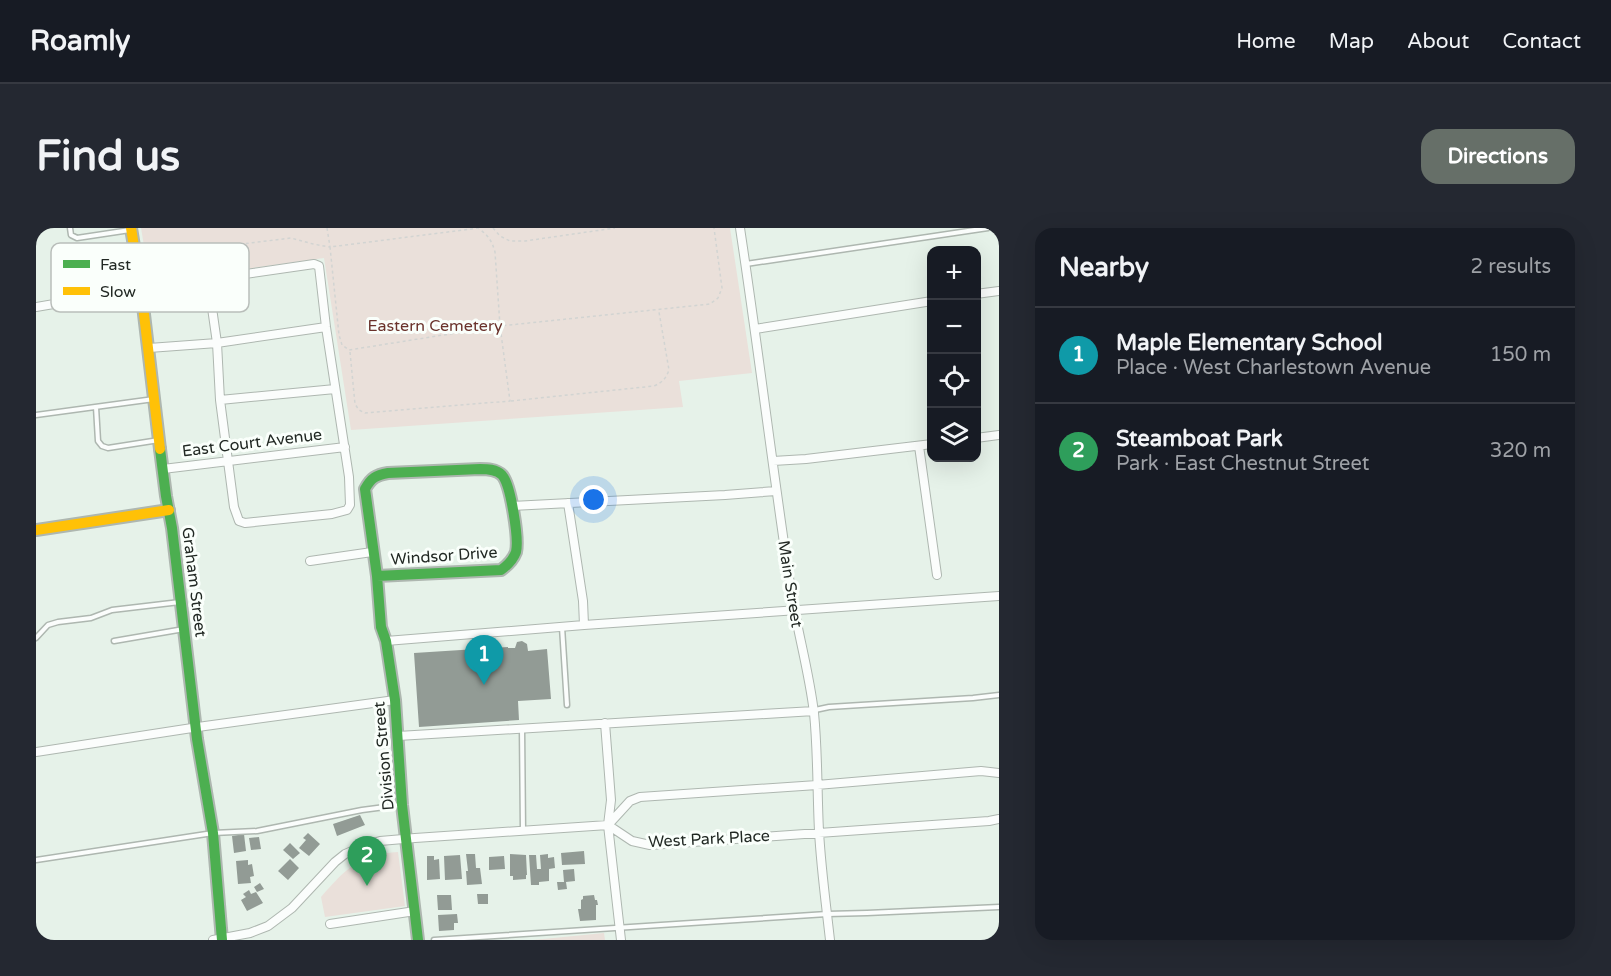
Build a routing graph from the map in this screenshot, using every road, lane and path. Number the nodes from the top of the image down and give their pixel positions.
1 (70, 228) edge
2 (327, 228) edge
3 (479, 228) edge
4 (493, 228) edge
5 (615, 228) edge
6 (714, 228) edge
7 (740, 228) edge
8 (988, 228) edge
9 (131, 229) edge
10 (249, 243) edge
11 (330, 247) junction
12 (745, 264) junction
13 (249, 273) edge
14 (999, 291) edge
15 (981, 293) edge
16 (927, 302) edge
17 (51, 304) edge
18 (36, 307) edge
19 (659, 310) junction
20 (144, 312) edge
21 (213, 312) edge
22 (500, 326) junction
23 (326, 327) junction
24 (755, 328) junction
25 (217, 343) junction
26 (148, 348) junction
27 (350, 350) junction
28 (335, 389) junction
29 (155, 399) junction
30 (220, 400) junction
31 (510, 401) junction
32 (96, 407) junction
33 (36, 416) edge
34 (999, 435) edge
35 (981, 437) edge
36 (160, 440) junction
37 (927, 445) edge
38 (919, 446) junction
39 (345, 447) junction
40 (228, 460) junction
41 (773, 461) junction
42 (163, 469) junction
43 (776, 491) junction
44 (568, 503) junction
45 (512, 506) junction
46 (169, 510) junction
47 (36, 530) edge
48 (372, 552) junction
49 (310, 561) dead end
50 (937, 575) dead end
51 (376, 576) junction
52 (999, 596) edge
53 (182, 602) junction
54 (794, 610) junction
55 (584, 625) junction
56 (561, 627) junction
57 (185, 629) junction
58 (36, 638) edge
59 (114, 641) dead end
60 (386, 641) junction
61 (999, 695) edge
62 (395, 700) junction
63 (567, 705) dead end
64 (814, 711) junction
65 (605, 723) junction
66 (195, 728) junction
67 (522, 728) junction
68 (398, 736) junction
69 (36, 752) edge
70 (999, 773) edge
71 (817, 785) junction
72 (402, 805) junction
73 (999, 819) edge
74 (608, 825) junction
75 (524, 831) junction
76 (213, 833) junction
77 (819, 833) junction
78 (407, 838) junction
79 (36, 860) edge
80 (999, 907) edge
81 (415, 911) junction
82 (827, 914) junction
83 (330, 924) dead end
84 (620, 928) junction
85 (219, 940) edge
86 (419, 940) edge
87 (434, 940) edge
88 (621, 940) edge
89 (830, 940) edge

1 - 9 lane
2 - 11 path
3 - 11 path
3 - 22 path
4 - 5 path
6 - 19 path
7 - 12 street, Main Street
8 - 12 lane
10 - 11 path
11 - 27 path
12 - 24 street, Main Street
13 - 23 street
14 - 15 street
16 - 24 street
17 - 18 street
19 - 22 path
19 - 31 path
20 - 26 street, Graham Street
21 - 25 street
22 - 27 path
22 - 31 path
23 - 25 street
23 - 28 street
24 - 41 street, Main Street
25 - 26 street
25 - 30 street
26 - 29 street, Graham Street
27 - 31 path
28 - 30 street
28 - 39 street
29 - 32 lane
29 - 36 street, Graham Street
30 - 40 street
32 - 33 lane
32 - 36 lane
34 - 35 street
36 - 42 street, Graham Street
37 - 38 street
38 - 41 street
38 - 50 street
39 - 40 street, East Court Avenue
39 - 40 street
40 - 42 street, East Court Avenue
41 - 43 street, Main Street
42 - 46 street, Graham Street
43 - 44 street
43 - 54 street, Main Street
44 - 45 street
44 - 55 street
45 - 48 street, Windsor Drive
45 - 51 street, Windsor Drive
46 - 47 street
46 - 53 street, Graham Street
48 - 49 street
48 - 51 street, Windsor Drive
51 - 60 street, Windsor Drive
52 - 54 street
53 - 57 street, Graham Street
53 - 58 lane
54 - 55 street
54 - 64 street, Main Street
55 - 56 street
56 - 60 street
56 - 63 lane
57 - 59 lane
57 - 66 street, Graham Street
60 - 62 street, Division Street
61 - 64 lane
62 - 66 street
62 - 68 street, Division Street
64 - 65 street
64 - 71 street, Main Street
65 - 67 street
65 - 74 street
66 - 69 street
66 - 76 street, Graham Street
67 - 68 street
67 - 75 lane
68 - 72 street, Division Street
70 - 71 street
71 - 74 street
71 - 77 street, Main Street
72 - 76 lane
72 - 78 street, Division Street
73 - 77 street, West Park Place
74 - 75 street
74 - 77 street, West Park Place
74 - 84 street
75 - 78 street
76 - 79 lane
76 - 85 street, Graham Street
77 - 82 street, Main Street
78 - 81 street, Division Street
78 - 85 street
80 - 82 lane
81 - 83 street
81 - 86 street, Division Street
82 - 84 lane
82 - 89 street, Main Street
84 - 87 lane
84 - 88 street

